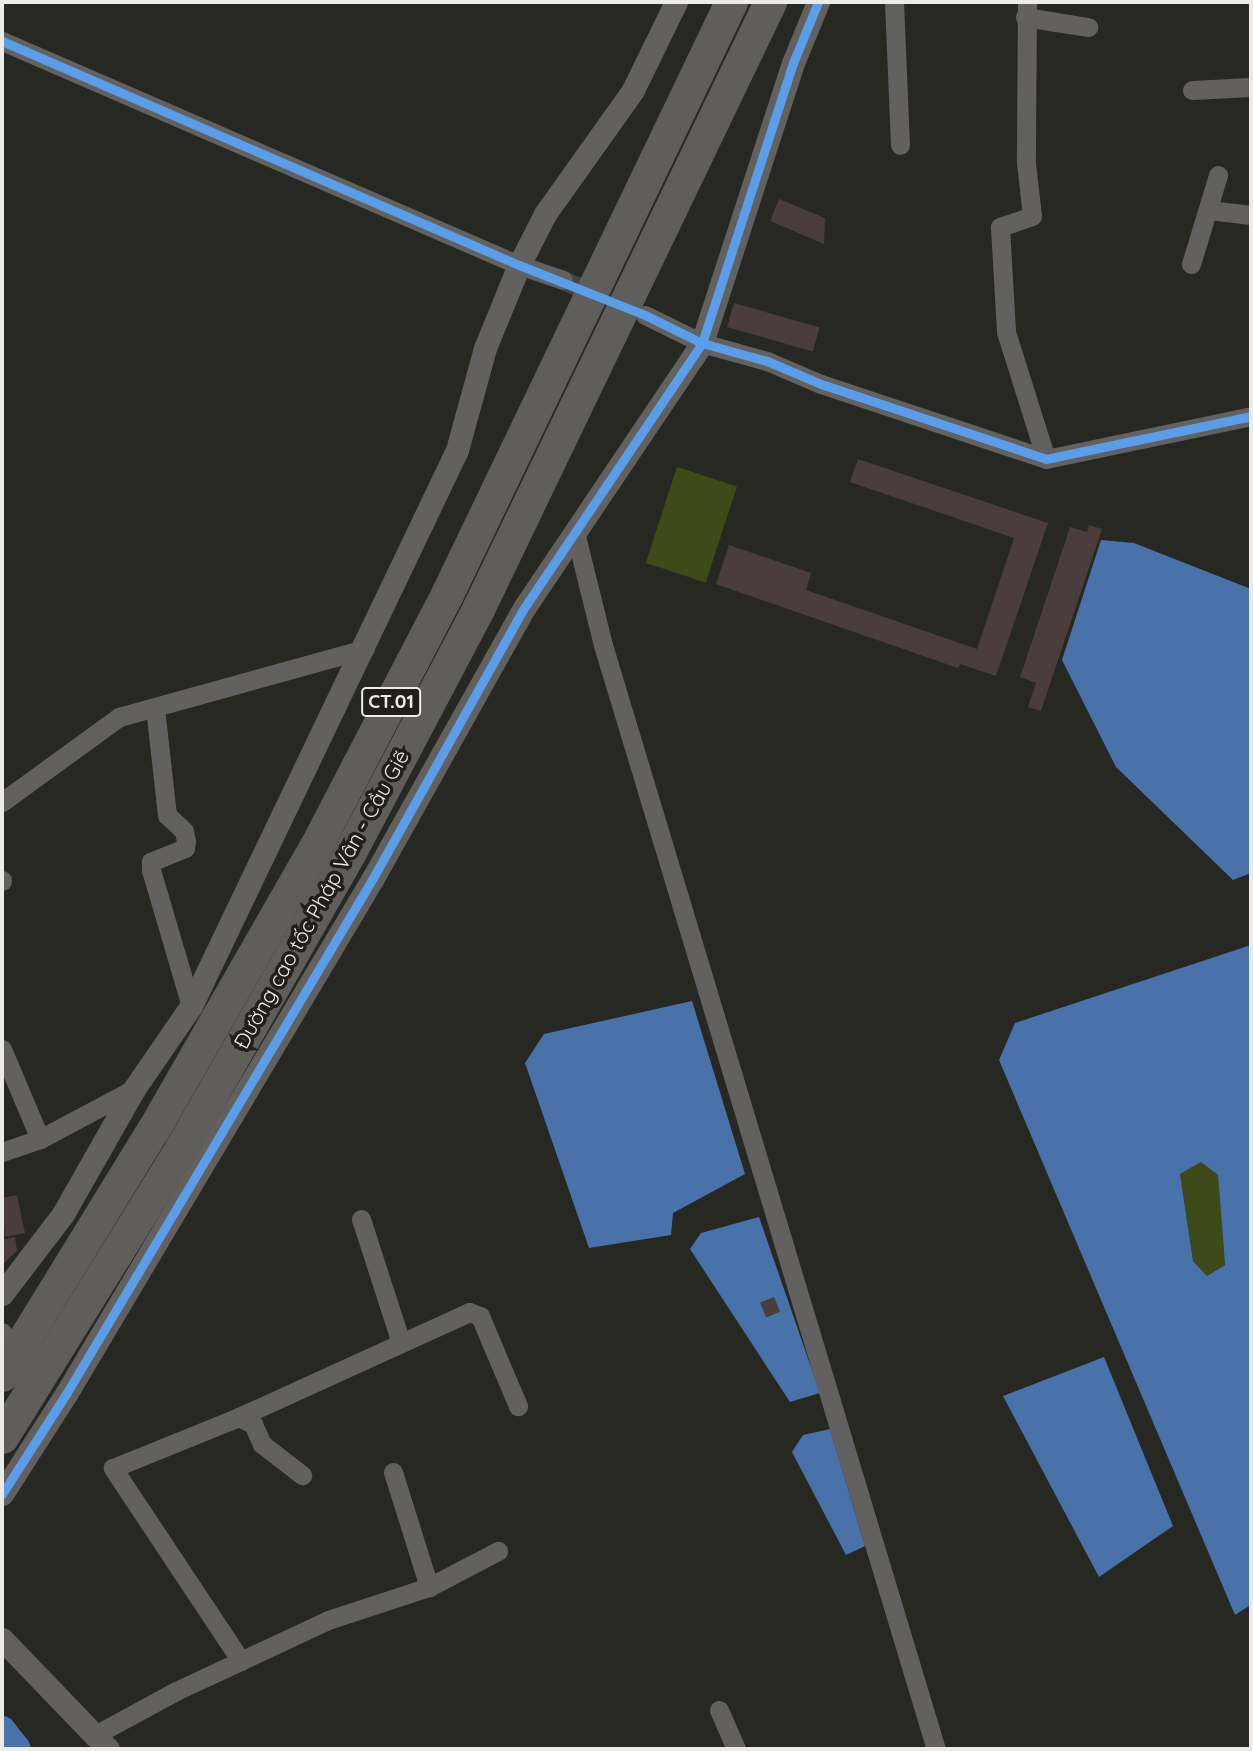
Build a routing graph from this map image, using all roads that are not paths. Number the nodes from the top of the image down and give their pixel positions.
1 (676, 2) edge
2 (731, 2) edge
3 (770, 2) edge
4 (818, 2) edge
5 (894, 2) edge
6 (1026, 9) edge
7 (1087, 27) dead end
8 (2, 41) edge
9 (1251, 87) edge
10 (1192, 90) dead end
11 (900, 145) dead end
12 (1218, 175) dead end
13 (1209, 210) junction
14 (1251, 215) edge
15 (1192, 264) dead end
16 (519, 265) junction
17 (563, 281) tunnel mouth
18 (645, 314) tunnel mouth
19 (702, 343) junction
20 (1251, 416) edge
21 (1046, 459) junction
22 (575, 532) junction
23 (365, 649) junction
24 (155, 708) junction
25 (2, 802) edge
26 (191, 1006) junction
27 (2, 1049) edge
28 (134, 1090) junction
29 (40, 1139) junction
30 (2, 1152) edge
31 (361, 1219) dead end
32 (2, 1294) edge
33 (401, 1343) junction
34 (2, 1375) edge
35 (518, 1406) dead end
36 (239, 1417) junction
37 (2, 1437) edge
38 (393, 1472) dead end
39 (302, 1475) dead end
40 (2, 1494) edge
41 (498, 1551) dead end
42 (429, 1587) junction
43 (2, 1639) edge
44 (241, 1661) junction
45 (719, 1710) dead end
46 (101, 1742) edge
47 (736, 1749) edge
48 (936, 1749) edge

1 - 16 street
2 - 34 highway, Đường cao tốc Pháp Vân - Cầu Giẽ / CT.01
3 - 37 highway, Đường cao tốc Pháp Vân - Cầu Giẽ / CT.01
4 - 19 street
5 - 11 street
6 - 7 street
6 - 21 street
8 - 16 street
9 - 10 street
12 - 13 street
13 - 14 street
13 - 15 street
16 - 17 street
16 - 23 street
18 - 19 street
19 - 21 street
19 - 22 street
20 - 21 street
22 - 40 street
22 - 48 street
23 - 24 street
23 - 26 street
24 - 25 street
24 - 26 street
26 - 28 street
27 - 29 street
28 - 29 street
28 - 32 street
29 - 30 street
31 - 33 street
33 - 35 street
33 - 36 street
36 - 39 street
36 - 44 street
38 - 42 street
41 - 42 street
42 - 44 street
43 - 46 street
44 - 46 street
45 - 47 street

